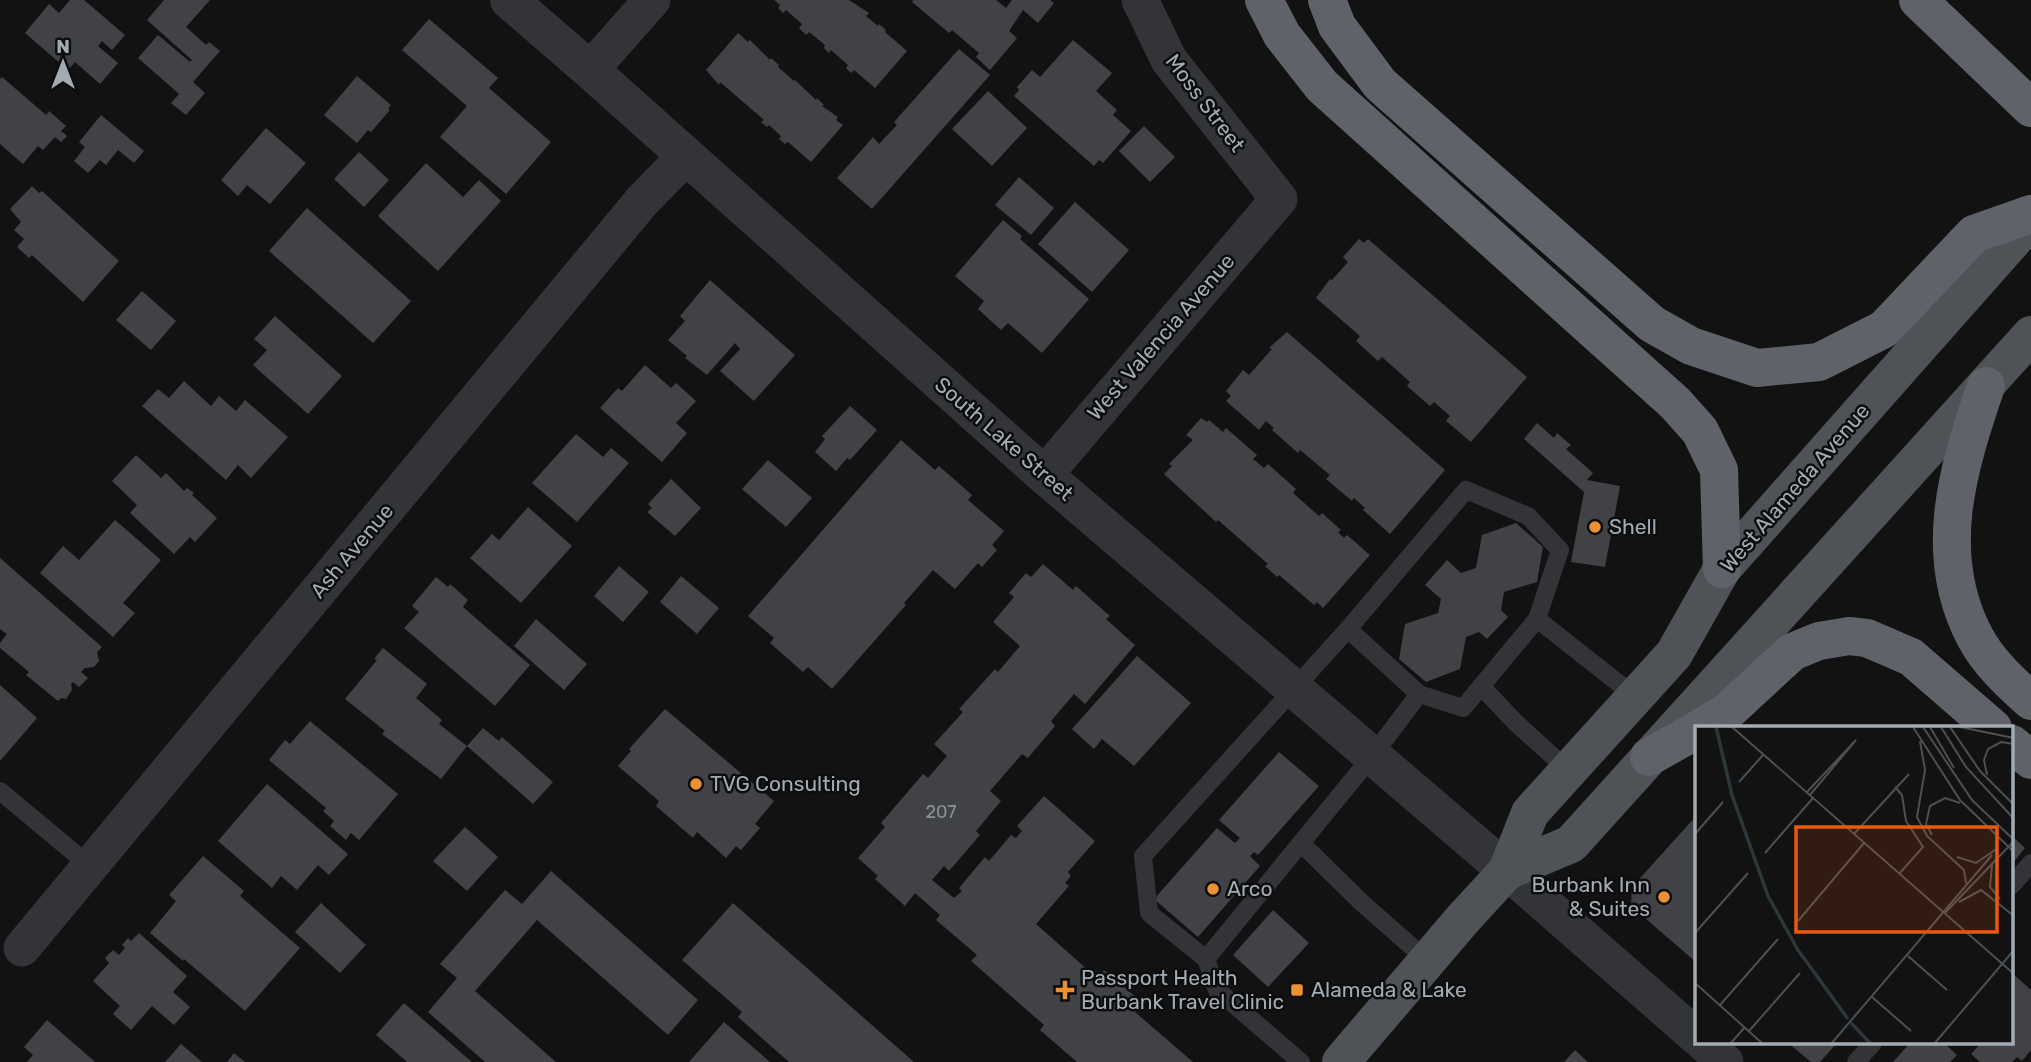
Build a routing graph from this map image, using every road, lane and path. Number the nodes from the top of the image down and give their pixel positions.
1 (509, 0) edge
2 (652, 0) edge
3 (1140, 0) edge
4 (1264, 0) edge
5 (1327, 0) edge
6 (1918, 0) edge
7 (590, 70) junction
8 (2031, 108) edge
9 (685, 157) junction
10 (1279, 199) joint
11 (2031, 214) edge
12 (2031, 220) edge
13 (2031, 335) edge
14 (1986, 386) junction
15 (1044, 475) junction
16 (1722, 569) junction
17 (1537, 620) junction
18 (1348, 629) junction
19 (1481, 686) junction
20 (1293, 688) junction
21 (1419, 694) junction
22 (1636, 696) junction
23 (2031, 701) edge
24 (1703, 726) edge
25 (1991, 726) edge
26 (1695, 731) edge
27 (2014, 746) edge
28 (1373, 755) junction
29 (1649, 757) junction
30 (2031, 760) edge
31 (1569, 771) junction
32 (0, 791) edge
33 (1301, 844) junction
34 (2031, 863) edge
35 (90, 866) junction
36 (1507, 871) junction
37 (2014, 883) edge
38 (22, 948) dead end
39 (1206, 959) junction
40 (1427, 960) junction
41 (1695, 1035) edge
42 (1704, 1044) edge
43 (1872, 1044) edge
44 (1301, 1062) edge
45 (1341, 1062) edge
46 (1725, 1062) edge
47 (1856, 1062) edge

1 - 7 street, South Lake Street
2 - 7 street
3 - 10 street, Moss Street
4 - 16 highway
5 - 11 highway
6 - 8 highway
7 - 9 street, South Lake Street
9 - 15 street, South Lake Street
9 - 35 street, Ash Avenue
10 - 15 street, West Valencia Avenue
12 - 16 main road, West Alameda Avenue
13 - 14 main road, West Alameda Avenue
14 - 23 highway
14 - 29 main road, West Alameda Avenue
15 - 20 street, South Lake Street
16 - 22 main road, West Alameda Avenue
17 - 18 lane
17 - 19 lane
17 - 22 lane
18 - 20 lane
18 - 21 lane
19 - 21 lane
19 - 31 lane
20 - 28 street, South Lake Street
20 - 39 lane
21 - 28 lane
22 - 31 main road, West Alameda Avenue
24 - 25 highway
26 - 29 highway
27 - 30 highway
28 - 33 lane
28 - 36 street, South Lake Street
29 - 36 main road, West Alameda Avenue
31 - 36 main road, West Alameda Avenue
32 - 35 lane
33 - 39 lane
33 - 40 lane
34 - 37 lane
35 - 38 street, Ash Avenue
36 - 40 main road, West Alameda Avenue
36 - 41 street
39 - 44 lane
40 - 45 main road, West Alameda Avenue
42 - 46 street
43 - 47 lane

